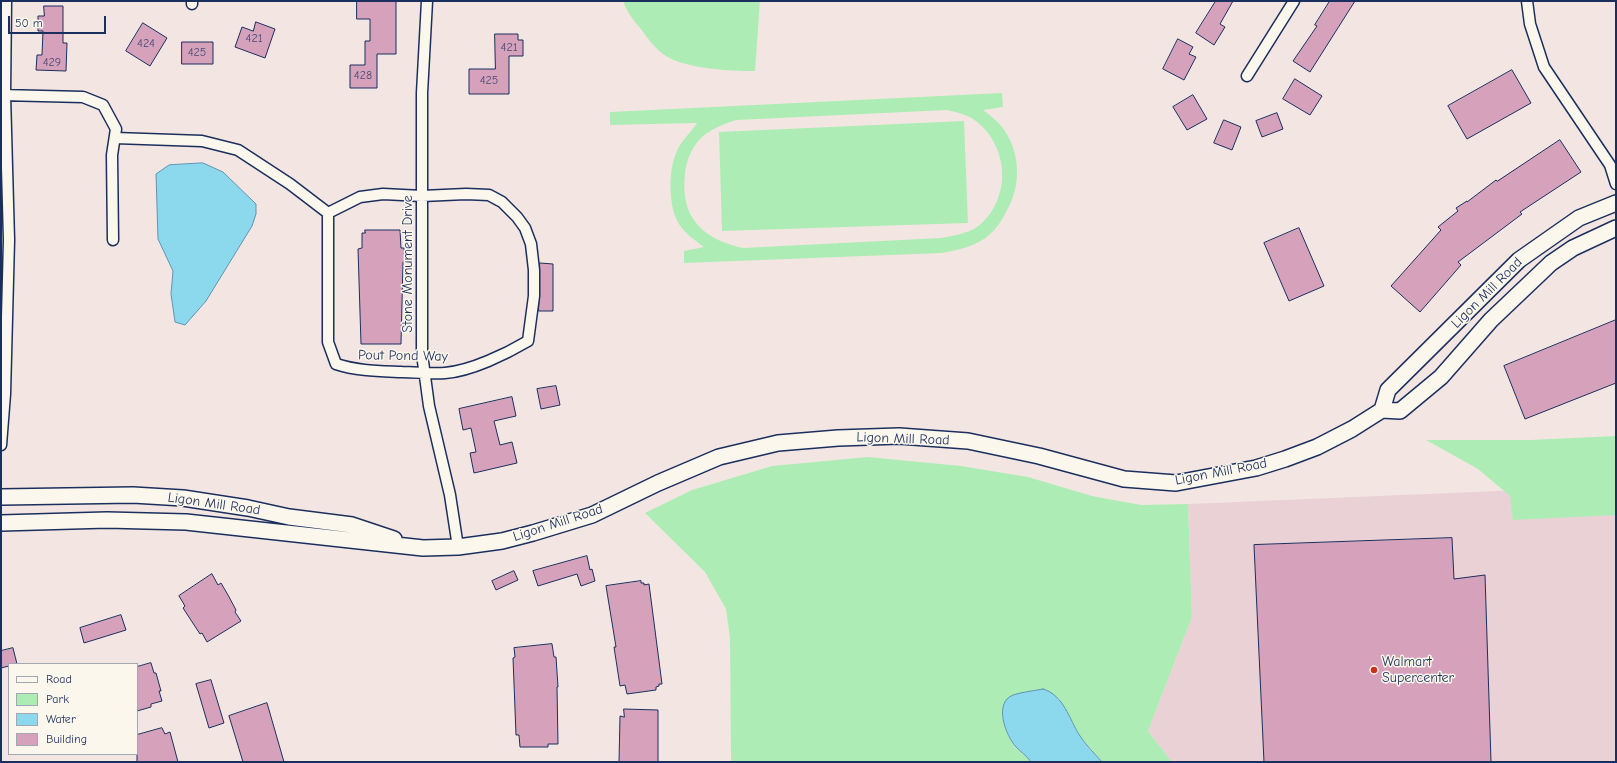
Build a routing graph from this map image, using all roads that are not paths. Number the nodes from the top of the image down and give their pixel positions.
1 (6, 1) edge
2 (427, 1) edge
3 (1294, 1) edge
4 (1528, 1) edge
5 (1247, 76) dead end
6 (3, 95) edge
7 (115, 138) junction
8 (1616, 184) edge
9 (422, 196) junction
10 (1616, 203) edge
11 (328, 212) junction
12 (1616, 228) edge
13 (113, 240) dead end
14 (424, 372) junction
15 (3, 402) edge
16 (1382, 410) junction
17 (1, 445) edge
18 (1, 497) edge
19 (1, 523) edge
20 (458, 547) junction
21 (423, 548) junction

1 - 6 street
2 - 9 street, Stone Monument Drive
3 - 5 street
4 - 8 street
6 - 7 street
6 - 15 street
7 - 11 street
7 - 13 street
9 - 11 street, Pout Pond Way
9 - 14 street, Stone Monument Drive
9 - 14 street, Pout Pond Way
10 - 16 main road, Ligon Mill Road
11 - 14 street, Pout Pond Way
12 - 16 main road, Ligon Mill Road
14 - 20 street, Stone Monument Drive
15 - 17 street
16 - 20 main road, Ligon Mill Road
18 - 21 main road, Ligon Mill Road
19 - 21 main road, Ligon Mill Road
20 - 21 main road, Ligon Mill Road

